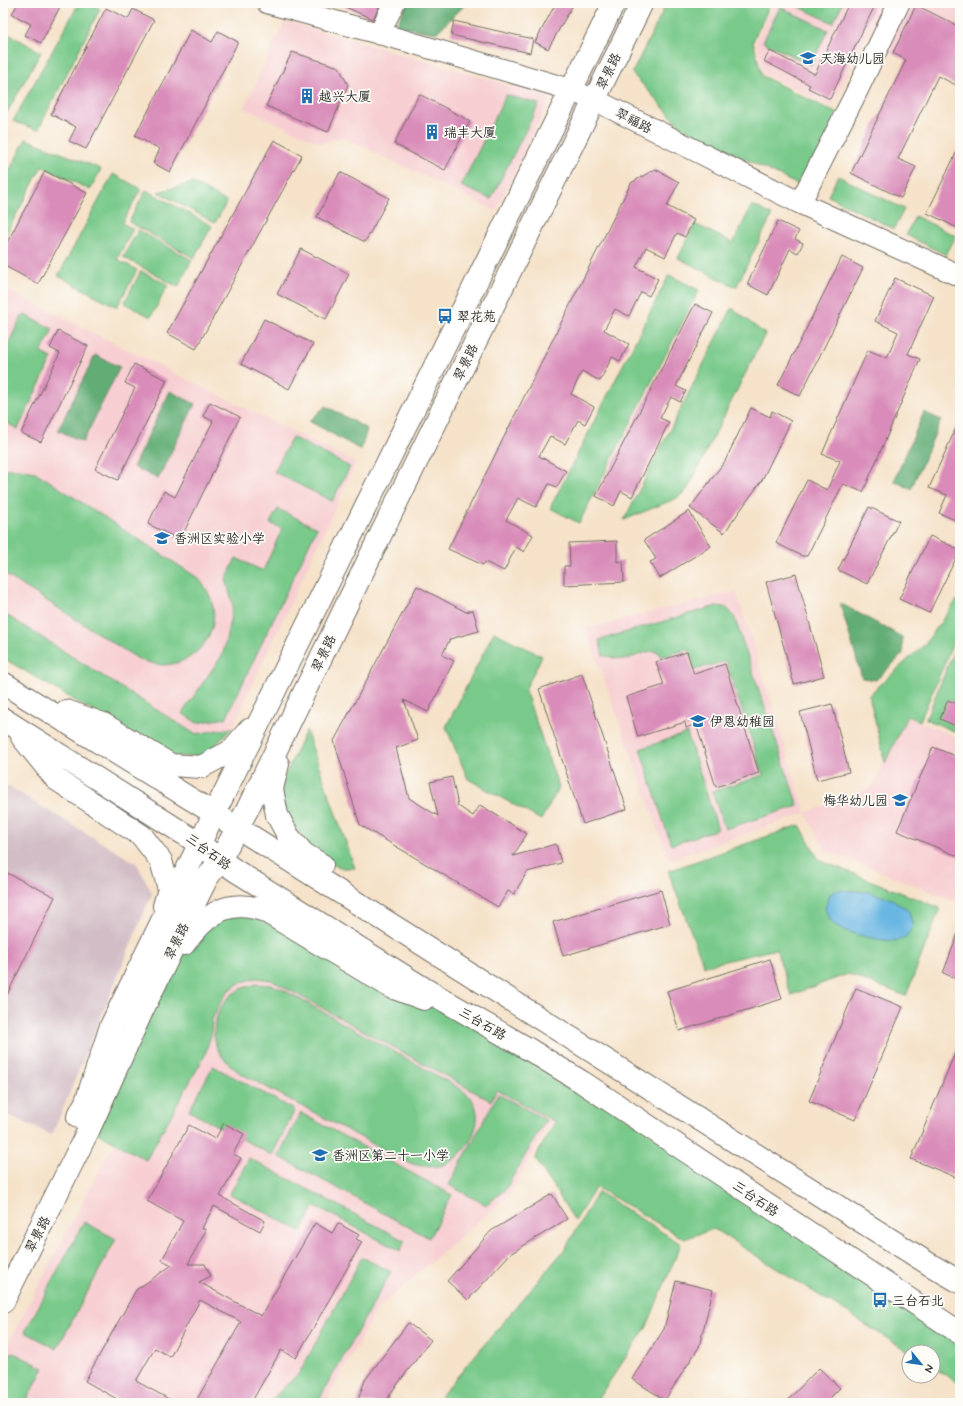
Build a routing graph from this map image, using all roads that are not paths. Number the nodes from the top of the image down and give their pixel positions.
1 (268, 3) edge
2 (394, 3) edge
3 (614, 3) edge
4 (642, 3) edge
5 (899, 3) edge
6 (379, 34) junction
7 (571, 90) junction
8 (595, 100) junction
9 (800, 203) junction
10 (960, 276) edge
11 (3, 683) edge
12 (27, 697) junction
13 (266, 711) junction
14 (7, 721) edge
15 (286, 731) junction
16 (214, 814) junction
17 (237, 828) junction
18 (200, 844) junction
19 (220, 860) junction
20 (150, 946) junction
21 (521, 1008) junction
22 (142, 1012) junction
23 (468, 1014) junction
24 (3, 1268) edge
25 (960, 1282) edge
26 (3, 1302) edge
27 (960, 1333) edge

1 - 6 street, 翠福路
2 - 6 street
3 - 7 main road, 翠景路
4 - 8 main road, 翠景路
5 - 9 street
6 - 7 street, 翠福路
7 - 8 street, 翠福路
7 - 13 main road, 翠景路
8 - 9 street, 翠福路
8 - 15 main road, 翠景路
9 - 10 street, 翠福路
11 - 12 main road
12 - 13 main road
12 - 16 main road
13 - 16 main road, 翠景路
14 - 18 main road, 三台石路
14 - 20 main road
15 - 17 main road, 翠景路
15 - 21 main road
16 - 17 main road
16 - 18 main road, 翠景路
17 - 19 main road, 翠景路
17 - 21 main road
18 - 19 main road, 三台石路
18 - 20 main road, 翠景路
19 - 22 main road, 翠景路
19 - 23 main road, 三台石路
20 - 24 main road, 翠景路
21 - 25 main road
22 - 23 main road
22 - 26 main road, 翠景路
23 - 27 main road, 三台石路

